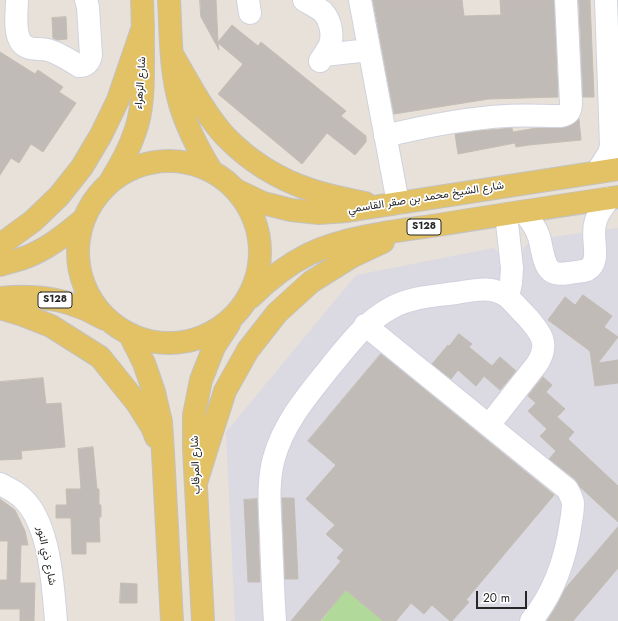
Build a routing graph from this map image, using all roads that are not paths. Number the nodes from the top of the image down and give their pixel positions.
1 (16, 0) edge
2 (86, 0) edge
3 (142, 0) edge
4 (169, 0) edge
5 (304, 0) edge
6 (360, 0) edge
7 (566, 0) edge
8 (606, 0) edge
9 (143, 27) junction
10 (613, 43) edge
11 (370, 50) junction
12 (172, 54) junction
13 (386, 136) junction
14 (615, 151) edge
15 (211, 170) junction
16 (608, 171) edge
17 (109, 184) junction
18 (238, 191) junction
19 (614, 198) edge
20 (389, 204) junction
21 (515, 213) junction
22 (84, 219) junction
23 (408, 229) junction
24 (0, 245) edge
25 (0, 265) edge
26 (508, 297) junction
27 (0, 298) edge
28 (247, 301) junction
29 (0, 308) edge
30 (233, 318) junction
31 (106, 319) junction
32 (365, 325) junction
33 (130, 335) junction
34 (489, 425) junction
35 (163, 453) junction
36 (196, 483) junction
37 (0, 484) edge
38 (56, 621) edge
39 (172, 621) edge
40 (203, 621) edge
41 (275, 621) edge
42 (531, 621) edge

1 - 2 street
3 - 9 main road, شارع الزهراء
4 - 12 main road
5 - 11 street
6 - 11 street
7 - 13 street
8 - 10 street
9 - 17 main road, شارع الزهراء
9 - 24 main road
10 - 14 street
11 - 13 street
12 - 15 main road
12 - 20 main road
13 - 20 street
14 - 16 street
15 - 17 main road
15 - 18 main road
16 - 20 main road, شارع الشيخ محمد بن صقر القاسمي
17 - 22 main road
18 - 20 main road, شارع الشيخ محمد بن صقر القاسمي
18 - 28 main road
19 - 21 main road, S128
19 - 21 street
21 - 23 main road, S128
21 - 26 street
22 - 25 main road
22 - 31 main road
23 - 28 main road, S128
23 - 36 main road
26 - 32 street
26 - 34 street
27 - 31 main road, S128
28 - 30 main road
29 - 35 main road
30 - 33 main road
30 - 36 main road, شارع المرقاب
31 - 33 main road
32 - 34 street
32 - 41 street
33 - 35 main road
34 - 42 street
35 - 39 main road
36 - 40 main road, شارع المرقاب
37 - 38 street, شارع ذي النور

